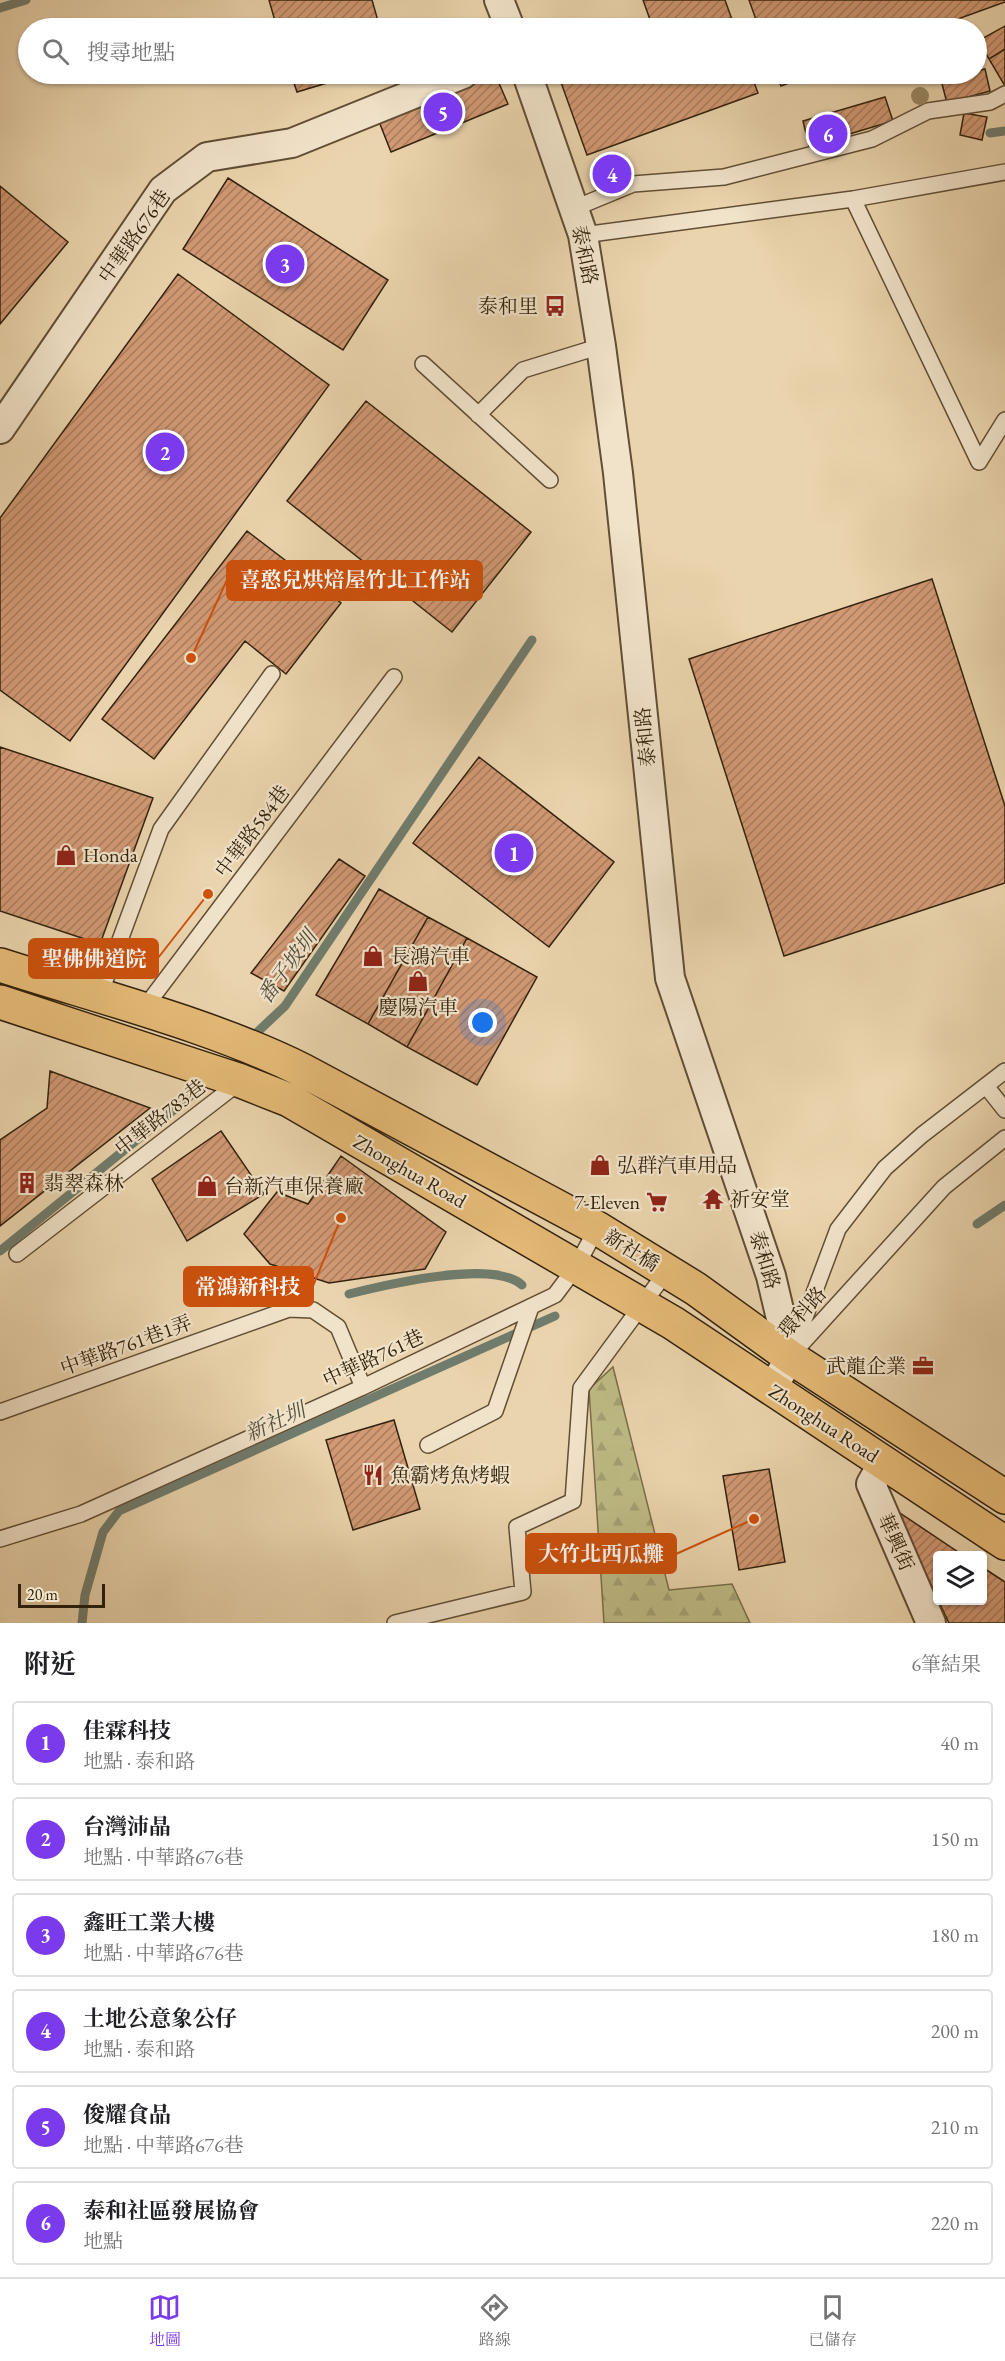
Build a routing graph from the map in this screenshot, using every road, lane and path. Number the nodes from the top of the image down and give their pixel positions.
1 (499, 0) edge
2 (506, 18) edge
3 (438, 84) edge
4 (531, 84) edge
5 (1005, 94) edge
6 (1005, 172) edge
7 (853, 199) junction
8 (575, 208) junction
9 (583, 235) junction
10 (601, 346) junction
11 (423, 364) dead end
12 (477, 415) junction
13 (1005, 420) edge
14 (0, 429) edge
15 (549, 480) dead end
16 (272, 674) dead end
17 (394, 677) dead end
18 (0, 965) edge
19 (99, 997) junction
20 (0, 1002) edge
21 (142, 1011) junction
22 (268, 1053) junction
23 (1005, 1071) edge
24 (241, 1081) junction
25 (986, 1086) junction
26 (1005, 1110) edge
27 (1005, 1138) edge
28 (597, 1228) junction
29 (17, 1254) dead end
30 (576, 1267) junction
31 (667, 1271) junction
32 (641, 1305) junction
33 (531, 1306) junction
34 (790, 1357) junction
35 (363, 1387) junction
36 (772, 1389) junction
37 (0, 1412) edge
38 (428, 1445) dead end
39 (884, 1461) junction
40 (1005, 1497) edge
41 (0, 1539) edge
42 (1005, 1543) edge
43 (395, 1623) edge
44 (931, 1623) edge

1 - 2 street
3 - 14 street, 中華路676巷
4 - 8 street, 泰和路
5 - 8 lane
6 - 7 lane
7 - 9 lane
7 - 13 lane
8 - 9 street, 泰和路
9 - 10 street, 泰和路
10 - 12 lane
10 - 34 street, 泰和路
11 - 12 lane
12 - 15 lane
16 - 19 lane
17 - 21 lane, 中華路584巷
18 - 19 main road
19 - 21 main road
20 - 24 main road, Zhonghua Road
21 - 22 main road, Zhonghua Road
22 - 24 lane, 中華路783巷
22 - 28 main road, Zhonghua Road
23 - 25 lane, 環科路
24 - 29 lane, 中華路783巷
24 - 30 main road, Zhonghua Road
25 - 26 lane
25 - 34 lane, 環科路
27 - 34 lane, 環科路
28 - 30 lane, 中華路761巷
28 - 31 main road, 新社橋
30 - 32 main road
30 - 33 lane, 中華路761巷
31 - 32 lane
31 - 34 main road, Zhonghua Road
32 - 36 main road, Zhonghua Road
32 - 43 lane
33 - 35 lane, 中華路761巷
33 - 38 lane
34 - 36 street
34 - 40 main road, Zhonghua Road
35 - 37 lane, 中華路761巷1弄
35 - 41 lane, 中華路761巷
36 - 39 main road, Zhonghua Road
39 - 42 main road, Zhonghua Road
39 - 44 street, 華興街

